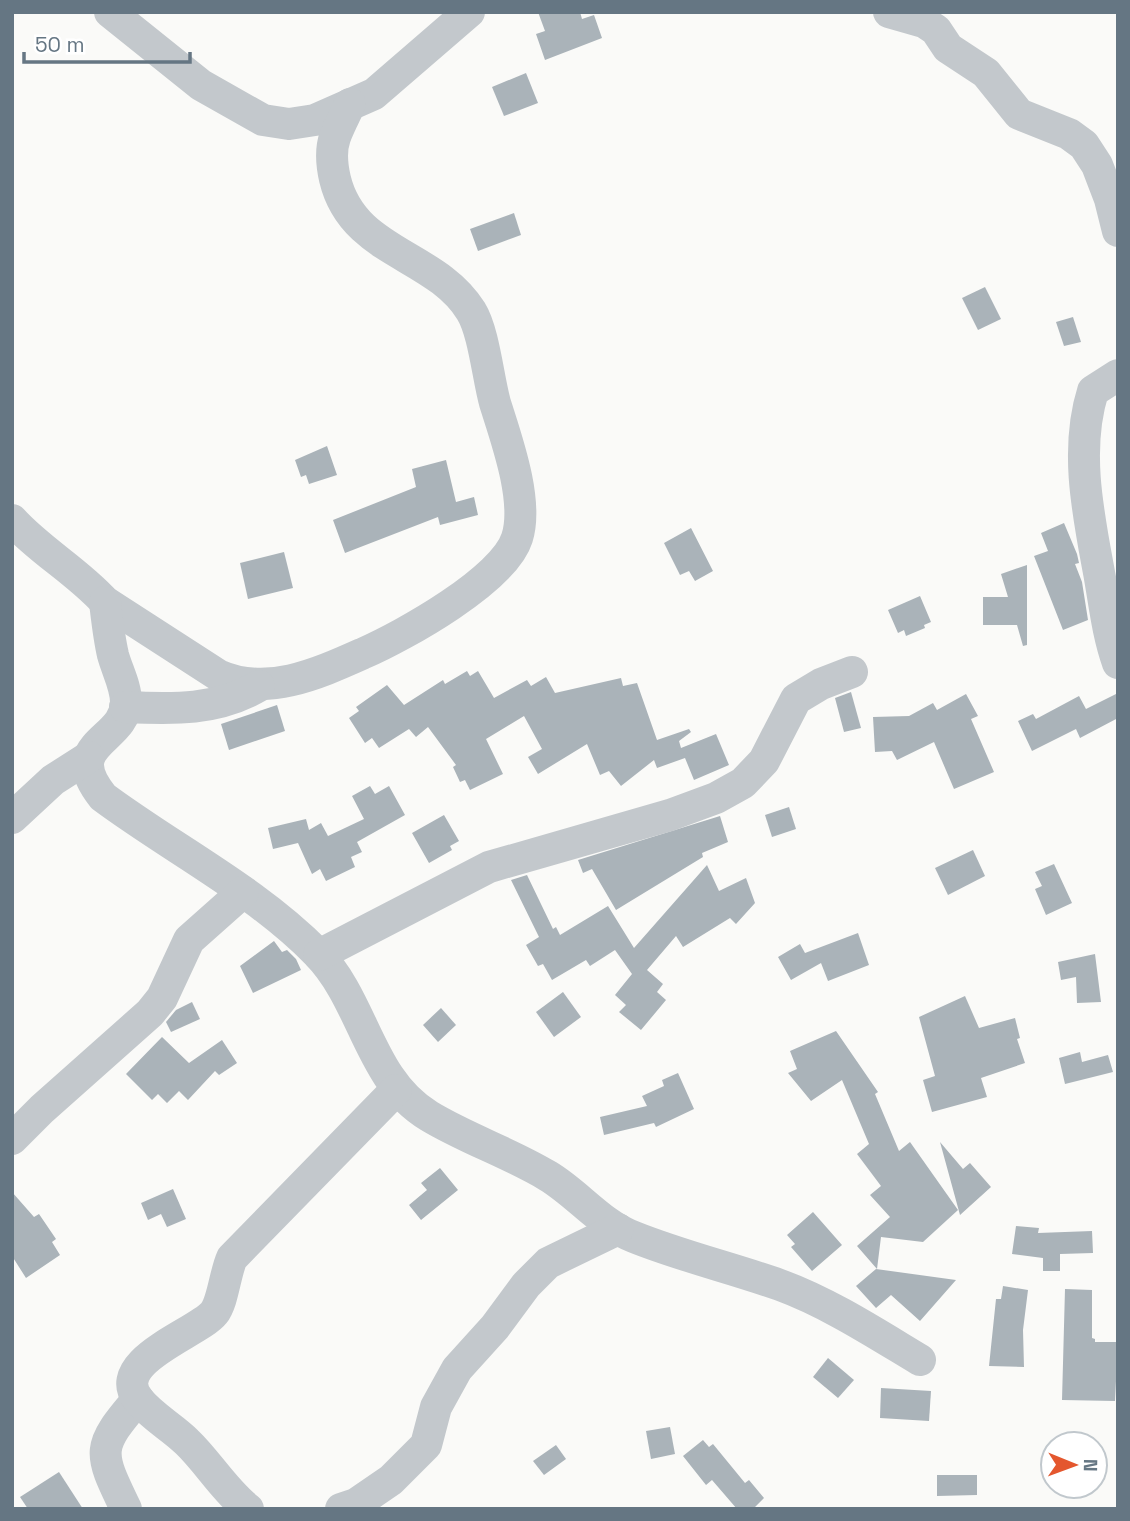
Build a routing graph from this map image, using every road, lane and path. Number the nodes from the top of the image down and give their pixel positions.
1 (110, 12) edge
2 (469, 12) edge
3 (889, 12) edge
4 (350, 104) junction
5 (1118, 231) edge
6 (1118, 375) edge
7 (12, 520) edge
8 (105, 602) junction
9 (1118, 663) edge
10 (852, 672) dead end
11 (259, 686) junction
12 (125, 707) junction
13 (89, 757) junction
14 (12, 817) edge
15 (243, 892) junction
16 (319, 955) junction
17 (396, 1090) junction
18 (12, 1139) edge
19 (618, 1229) junction
20 (920, 1360) dead end
21 (138, 1399) junction
22 (126, 1509) edge
23 (248, 1509) edge
24 (341, 1509) edge

1 - 4 street
2 - 4 street
3 - 5 street
4 - 11 street
6 - 9 street
7 - 8 street
8 - 11 street
8 - 12 street
10 - 16 street
11 - 12 street
12 - 13 street
13 - 14 street
13 - 15 street
15 - 16 street
15 - 18 street
16 - 17 street
17 - 19 street
17 - 21 street
19 - 20 street
19 - 24 street
21 - 22 street
21 - 23 street

